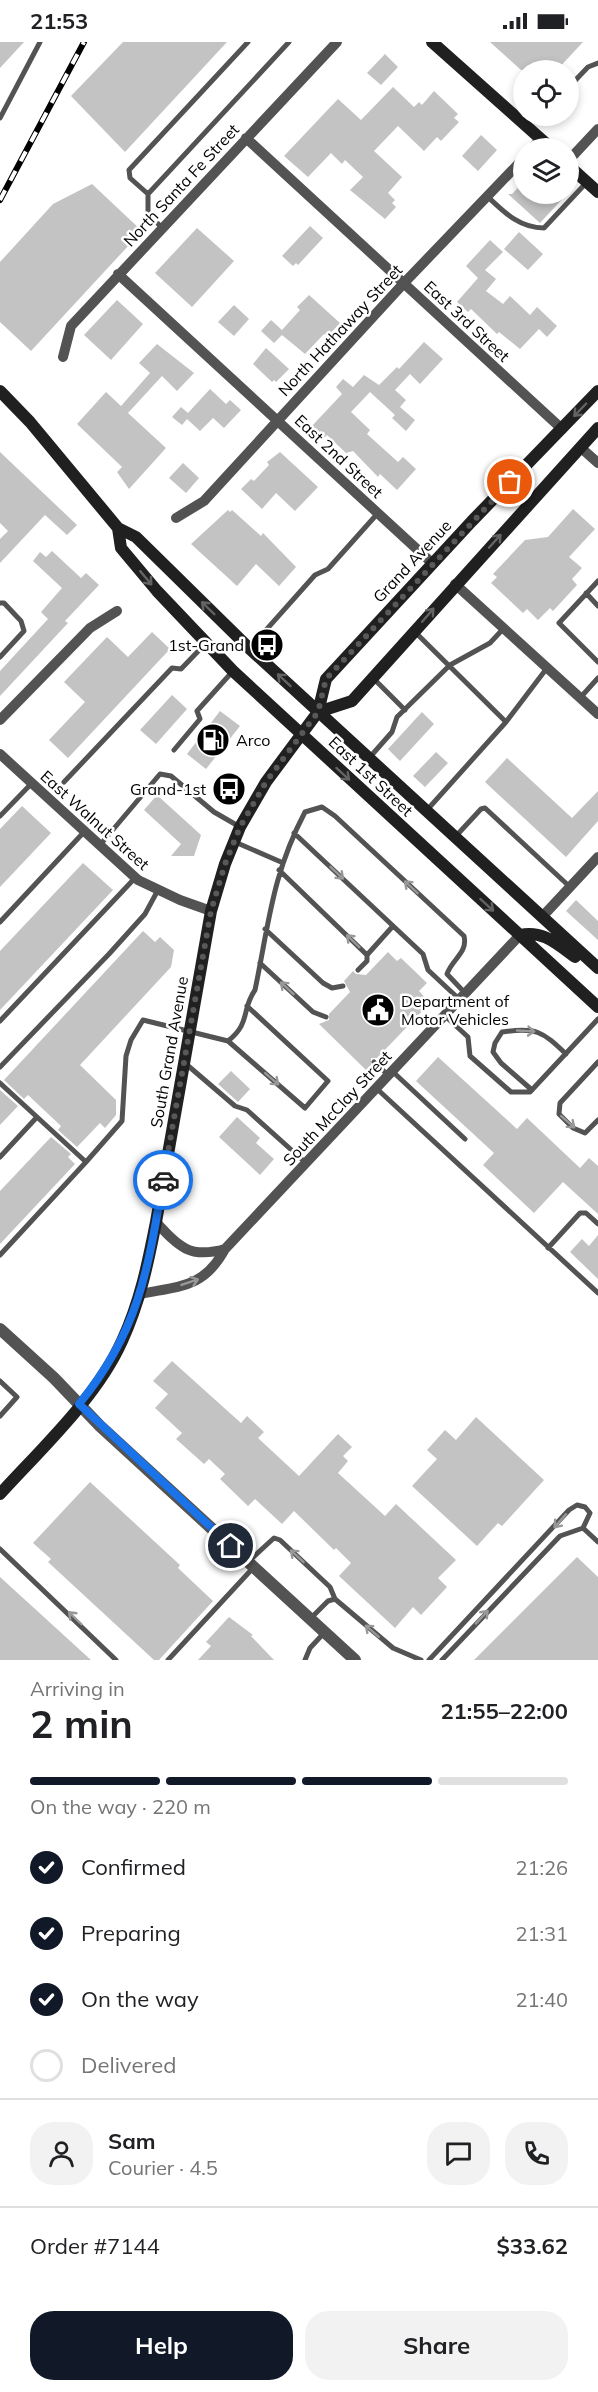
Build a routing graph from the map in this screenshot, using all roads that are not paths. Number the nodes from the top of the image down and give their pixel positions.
1 (40, 42) edge
2 (248, 42) edge
3 (289, 42) edge
4 (337, 42) edge
5 (432, 42) edge
6 (598, 63) edge
7 (579, 76) edge
8 (0, 118) edge
9 (598, 129) edge
10 (246, 138) junction
11 (531, 138) edge
12 (579, 151) edge
13 (513, 169) edge
14 (579, 174) edge
15 (587, 182) junction
16 (598, 192) edge
17 (148, 194) junction
18 (487, 196) junction
19 (162, 228) junction
20 (118, 274) junction
21 (404, 283) junction
22 (63, 357) dead end
23 (0, 391) edge
24 (598, 391) edge
25 (278, 420) junction
26 (598, 428) edge
27 (562, 429) junction
28 (580, 447) junction
29 (598, 463) edge
30 (378, 513) junction
31 (176, 518) dead end
32 (118, 528) junction
33 (432, 563) junction
34 (598, 580) edge
35 (455, 584) junction
36 (586, 593) junction
37 (0, 603) edge
38 (598, 606) edge
39 (117, 611) dead end
40 (504, 628) junction
41 (414, 631) junction
42 (206, 643) junction
43 (250, 649) junction
44 (0, 657) edge
45 (598, 662) edge
46 (450, 665) junction
47 (547, 668) junction
48 (232, 671) junction
49 (373, 678) junction
50 (598, 678) edge
51 (580, 698) junction
52 (405, 710) junction
53 (318, 712) junction
54 (598, 714) edge
55 (0, 720) edge
56 (506, 722) junction
57 (300, 734) junction
58 (174, 750) dead end
59 (1, 757) edge
60 (368, 759) junction
61 (64, 782) dead end
62 (32, 783) junction
63 (426, 811) junction
64 (0, 816) edge
65 (240, 827) junction
66 (84, 832) junction
67 (294, 833) junction
68 (455, 837) junction
69 (234, 841) junction
70 (99, 846) junction
71 (598, 857) edge
72 (281, 862) junction
73 (279, 870) junction
74 (135, 878) junction
75 (570, 886) junction
76 (158, 890) junction
77 (211, 911) junction
78 (542, 917) junction
79 (0, 922) edge
80 (393, 926) junction
81 (265, 929) junction
82 (520, 935) junction
83 (367, 955) junction
84 (260, 963) junction
85 (598, 968) edge
86 (358, 970) dead end
87 (598, 974) edge
88 (343, 986) dead end
89 (462, 996) junction
90 (247, 1006) junction
91 (598, 1007) edge
92 (444, 1015) junction
93 (326, 1017) dead end
94 (598, 1019) edge
95 (0, 1021) edge
96 (189, 1033) junction
97 (228, 1041) junction
98 (566, 1054) junction
99 (184, 1062) junction
100 (374, 1062) dead end
101 (598, 1062) edge
102 (0, 1067) edge
103 (390, 1073) junction
104 (0, 1083) edge
105 (376, 1088) junction
106 (532, 1090) junction
107 (38, 1117) junction
108 (598, 1120) edge
109 (465, 1139) dead end
110 (0, 1157) edge
111 (86, 1162) junction
112 (306, 1163) junction
113 (156, 1222) junction
114 (598, 1224) edge
115 (548, 1248) junction
116 (225, 1249) junction
117 (0, 1255) edge
118 (598, 1293) edge
119 (140, 1294) junction
120 (0, 1329) edge
121 (0, 1381) edge
122 (79, 1404) junction
123 (0, 1416) edge
124 (0, 1494) edge
125 (583, 1528) junction
126 (598, 1542) edge
127 (0, 1549) edge
128 (251, 1564) junction
129 (335, 1599) junction
130 (310, 1619) junction
131 (325, 1632) junction
132 (116, 1660) edge
133 (168, 1660) edge
134 (305, 1660) edge
135 (355, 1660) edge
136 (422, 1660) edge
137 (429, 1660) edge
138 (442, 1660) edge

1 - 8 lane
2 - 17 lane
3 - 17 lane
4 - 10 street, North Santa Fe Street
5 - 11 main road
6 - 7 lane
9 - 12 street
10 - 19 street, North Santa Fe Street
10 - 21 street, East 3rd Street
13 - 18 street, North Hathaway Street
14 - 15 main road
15 - 16 main road
15 - 18 lane
17 - 19 lane
18 - 21 street, North Hathaway Street
19 - 20 street, North Santa Fe Street
20 - 22 street, North Santa Fe Street
20 - 25 street, East 2nd Street
21 - 25 street, North Hathaway Street
21 - 27 street, East 3rd Street
23 - 32 main road, East 1st Street
24 -> 27 main road, Grand Avenue
25 - 30 street, East 2nd Street
25 - 31 street, North Hathaway Street
26 - 28 main road
27 - 33 main road, Grand Avenue
28 - 29 street
35 -> 28 main road
30 - 33 street, East 2nd Street
30 - 43 lane
32 -> 42 main road, East 1st Street
43 -> 32 main road, East 1st Street
33 - 53 main road, Grand Avenue
34 - 36 lane
35 - 40 street
41 -> 35 main road
36 - 38 lane
36 - 45 lane
37 - 44 lane
39 - 55 street
40 - 46 lane
40 - 47 street
41 - 46 lane
41 - 49 main road
42 - 48 main road, East 1st Street
42 - 61 lane
53 -> 43 main road, East 1st Street
46 - 52 lane
46 - 56 lane
47 - 51 street
47 - 56 lane
48 - 57 main road, East 1st Street
48 - 58 lane
49 - 52 lane
49 - 53 main road
50 - 51 lane
51 - 54 street
52 - 60 lane
53 - 57 main road, Grand Avenue
53 - 60 main road, East 1st Street
56 - 63 lane
57 - 65 main road, South Grand Avenue
57 -> 82 main road, East 1st Street
59 - 62 street, East Walnut Street
60 - 63 main road, East 1st Street
62 - 64 lane
62 - 66 street, East Walnut Street
63 - 68 main road, East 1st Street
65 - 69 main road, South Grand Avenue
65 - 70 lane
66 - 70 street, East Walnut Street
66 - 79 lane
67 - 72 lane
67 -> 80 lane
89 -> 67 lane
68 - 75 lane
68 - 78 main road, East 1st Street
69 - 72 lane
69 - 77 main road, South Grand Avenue
70 - 74 street, East Walnut Street
71 - 75 street
72 - 73 lane
73 - 81 lane
83 -> 73 lane
74 - 76 street, East Walnut Street
74 - 95 lane
75 - 78 street
76 - 77 street, East Walnut Street
76 - 102 lane
77 - 96 main road, South Grand Avenue
78 - 85 main road, East 1st Street
80 - 83 lane
80 - 89 lane
81 - 84 lane
81 - 88 lane
82 - 87 main road
82 - 89 street, South McClay Street
82 - 91 main road, East 1st Street
83 - 86 lane
84 - 90 lane
93 -> 84 lane
89 - 92 street, South McClay Street
90 - 97 lane
97 -> 90 lane
92 - 103 street, South McClay Street
92 - 106 lane
94 - 98 lane
96 - 97 lane
96 - 99 main road, South Grand Avenue
96 - 111 lane
98 - 106 lane
106 -> 98 lane
99 - 112 lane
99 - 113 main road, South Grand Avenue
100 - 103 lane
101 -> 108 lane
103 - 105 street, South McClay Street
103 - 109 lane
104 - 107 lane
105 - 112 street, South McClay Street
105 - 115 lane
107 - 110 lane
107 - 111 lane
111 - 117 lane
112 - 116 street, South McClay Street
113 - 116 street
113 - 119 main road, South Grand Avenue
114 - 115 lane
115 - 118 lane
119 -> 116 street, South McClay Street
119 - 122 main road, South Grand Avenue
120 - 122 street
121 - 123 lane
122 - 124 main road, South Grand Avenue
122 - 128 street
125 - 126 lane
125 -> 137 lane
138 -> 125 lane
132 -> 127 lane
129 -> 128 lane
128 - 130 street
128 - 133 lane
129 - 130 lane
136 -> 129 lane
130 - 131 street
131 - 134 lane
131 - 135 street

